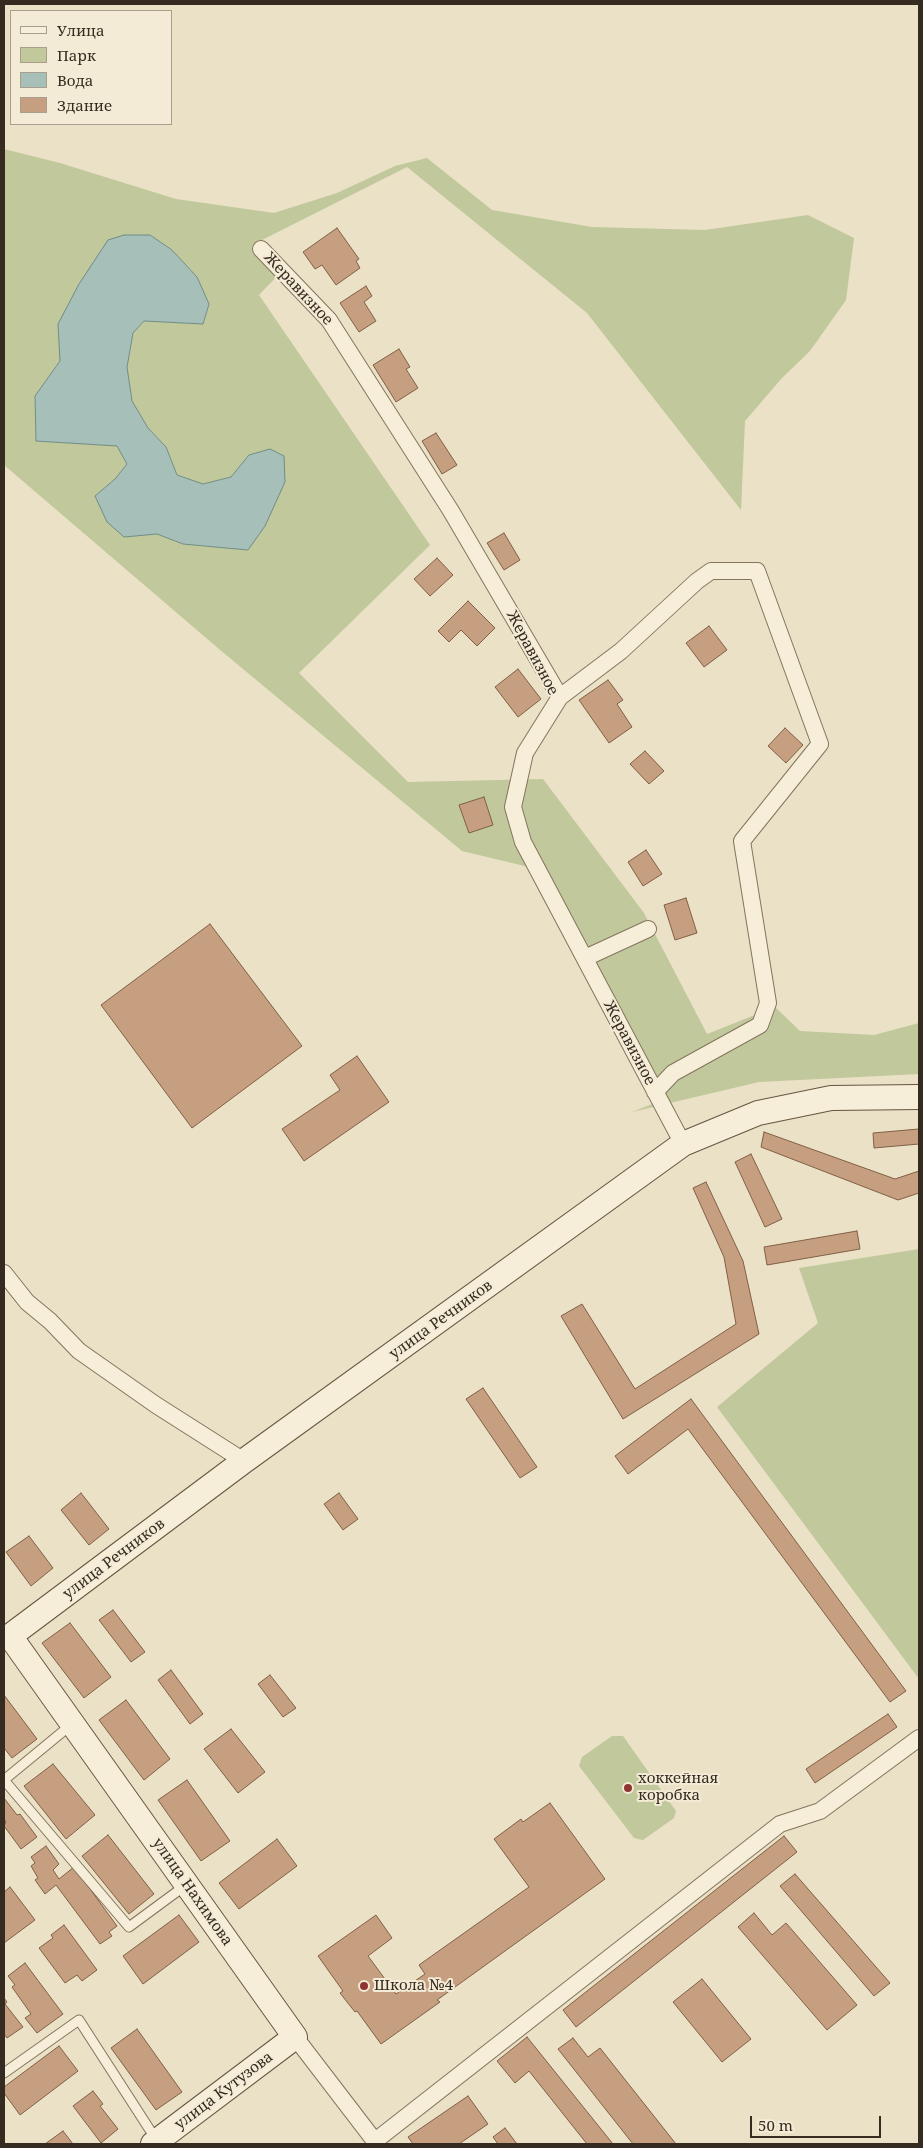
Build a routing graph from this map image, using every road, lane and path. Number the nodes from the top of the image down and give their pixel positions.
1 (261, 249) dead end
2 (560, 697) junction
3 (648, 929) dead end
4 (585, 958) junction
5 (656, 1092) junction
6 (919, 1097) edge
7 (683, 1144) junction
8 (4, 1273) edge
9 (244, 1462) junction
10 (7, 1639) edge
11 (73, 1724) junction
12 (919, 1738) edge
13 (187, 1885) junction
14 (295, 2037) junction
15 (4, 2073) edge
16 (155, 2143) edge
17 (376, 2143) edge

1 - 2 street, Жеравизное
2 - 4 street, Жеравизное
2 - 5 street
3 - 4 street
4 - 5 street, Жеравизное
5 - 7 street, Жеравизное
6 - 7 street, улица Речников
7 - 9 street, улица Речников
8 - 9 street
9 - 10 street, улица Речников
10 - 11 street, улица Нахимова
11 - 13 street, улица Нахимова
11 - 13 lane
12 - 17 street
13 - 14 street, улица Нахимова
14 - 16 street, улица Кутузова
14 - 17 street, улица Нахимова
15 - 16 lane

